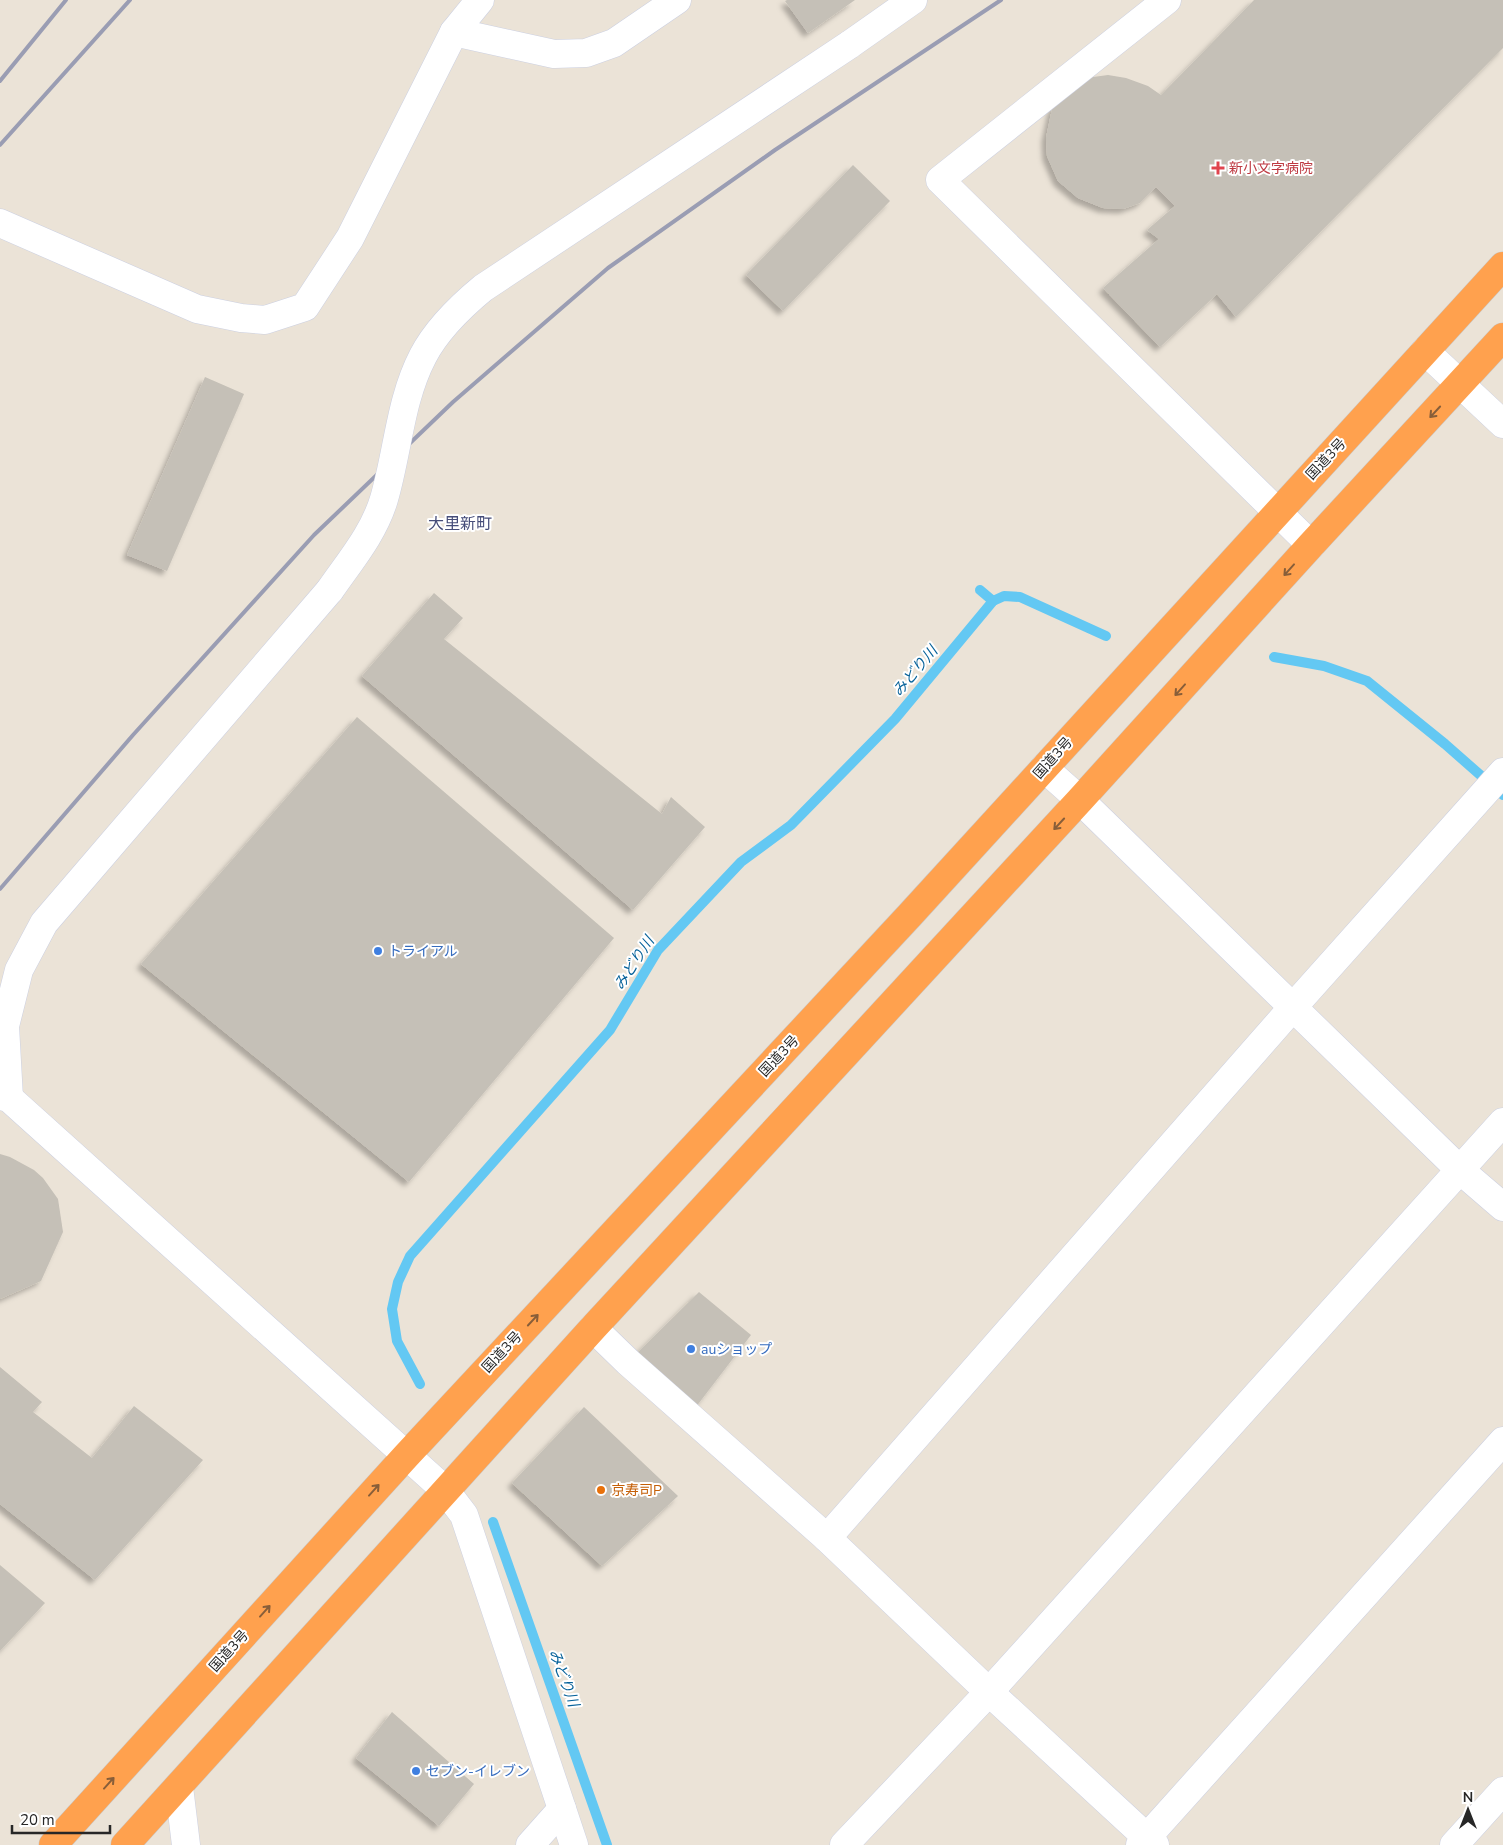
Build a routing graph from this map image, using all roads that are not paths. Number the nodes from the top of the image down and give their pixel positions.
1 (480, 0) edge
2 (677, 0) edge
3 (913, 0) edge
4 (1167, 0) edge
5 (454, 32) junction
6 (0, 223) edge
7 (1503, 266) edge
8 (1503, 337) edge
9 (1425, 351) junction
10 (1460, 384) junction
11 (1503, 424) edge
12 (1278, 511) junction
13 (1311, 545) junction
14 (1044, 768) junction
15 (1503, 772) edge
16 (1080, 800) junction
17 (1293, 1007) junction
18 (4, 1097) edge
19 (1503, 1122) edge
20 (1460, 1170) junction
21 (1503, 1207) edge
22 (593, 1328) junction
23 (1503, 1440) edge
24 (406, 1456) junction
25 (445, 1490) junction
26 (827, 1538) junction
27 (989, 1692) junction
28 (179, 1787) junction
29 (1503, 1791) edge
30 (562, 1809) junction
31 (1147, 1842) edge
32 (53, 1845) edge
33 (125, 1845) edge
34 (186, 1845) edge
35 (530, 1845) edge
36 (574, 1845) edge
37 (844, 1845) edge
38 (1454, 1845) edge

1 - 5 street
2 - 5 street
3 - 18 street, bridge
4 - 12 street
5 - 6 street
7 - 9 highway, 国道3号
8 - 10 highway
9 - 10 street
9 - 12 highway, 国道3号
10 - 11 street
10 -> 13 highway
12 - 13 street
12 - 14 highway, 国道3号
13 -> 16 highway
14 - 16 street
24 -> 14 highway, 国道3号
15 - 17 street
16 - 17 street
16 -> 22 highway
17 - 20 street
17 - 26 street
18 - 24 street
19 - 20 street
20 - 21 street
20 - 27 street
22 - 25 highway
22 - 26 street
23 - 31 street
24 - 25 street
32 -> 24 highway, 国道3号
25 - 28 highway
25 - 30 street
26 - 27 street
27 - 31 street
27 - 37 street
28 - 33 highway
28 - 34 street
29 - 38 street
30 - 35 street
30 - 36 street

